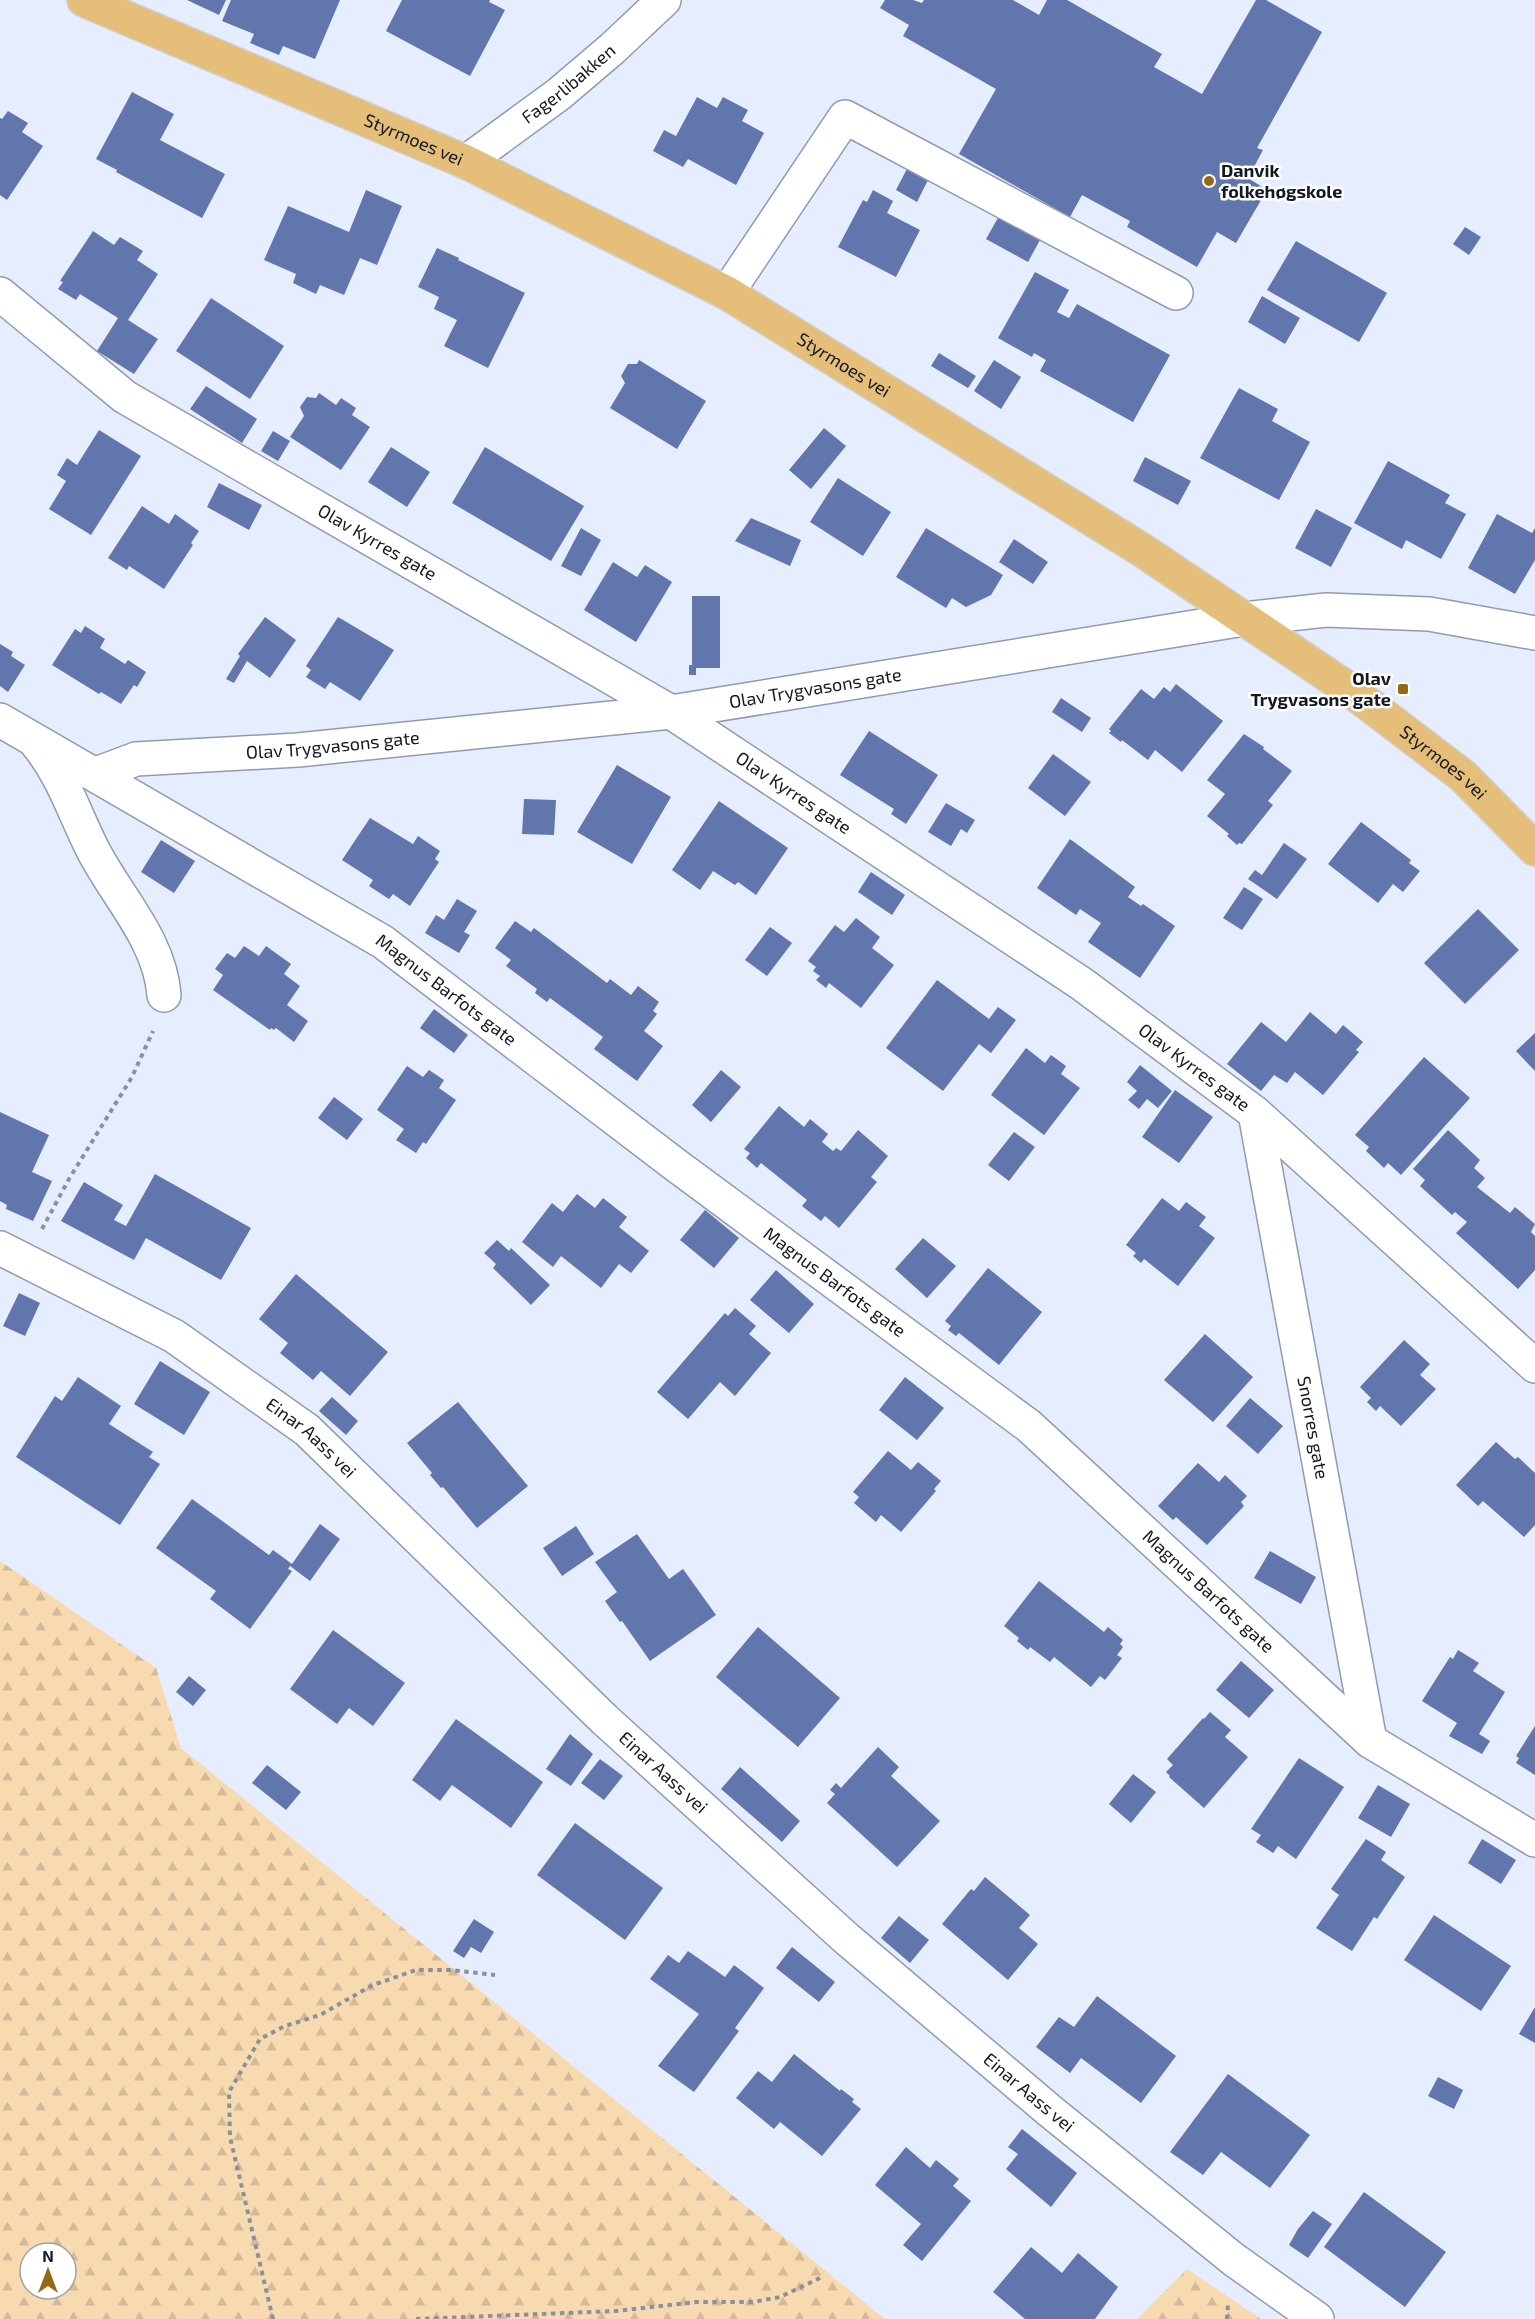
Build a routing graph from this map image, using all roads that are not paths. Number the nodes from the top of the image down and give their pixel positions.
1 (84, 0) edge
2 (664, 0) edge
3 (466, 162) junction
4 (727, 292) junction
5 (1176, 293) dead end
6 (0, 294) edge
7 (1244, 620) junction
8 (1535, 633) edge
9 (671, 712) junction
10 (0, 720) edge
11 (33, 740) junction
12 (96, 774) junction
13 (1535, 849) edge
14 (164, 995) road end
15 (1255, 1113) junction
16 (14, 1255) edge
17 (1535, 1366) edge
18 (1370, 1741) junction
19 (1535, 1840) edge
20 (1317, 2319) edge

1 - 3 main road, Styrmoes vei
2 - 3 street, Fagerlibakken
3 - 4 main road, Styrmoes vei
4 - 5 street
4 - 7 main road, Styrmoes vei
6 - 9 street, Olav Kyrres gate
7 - 8 street, Olav Trygvasons gate
7 - 9 street, Olav Trygvasons gate
7 - 13 main road, Styrmoes vei
9 - 12 street, Olav Trygvasons gate
9 - 15 street, Olav Kyrres gate
10 - 11 street, Magnus Barfots gate
11 - 12 street, Magnus Barfots gate
11 - 14 street
12 - 18 street, Magnus Barfots gate
15 - 17 street, Olav Kyrres gate
15 - 18 street, Snorres gate
16 - 20 street, Einar Aass vei
18 - 19 street, Magnus Barfots gate

